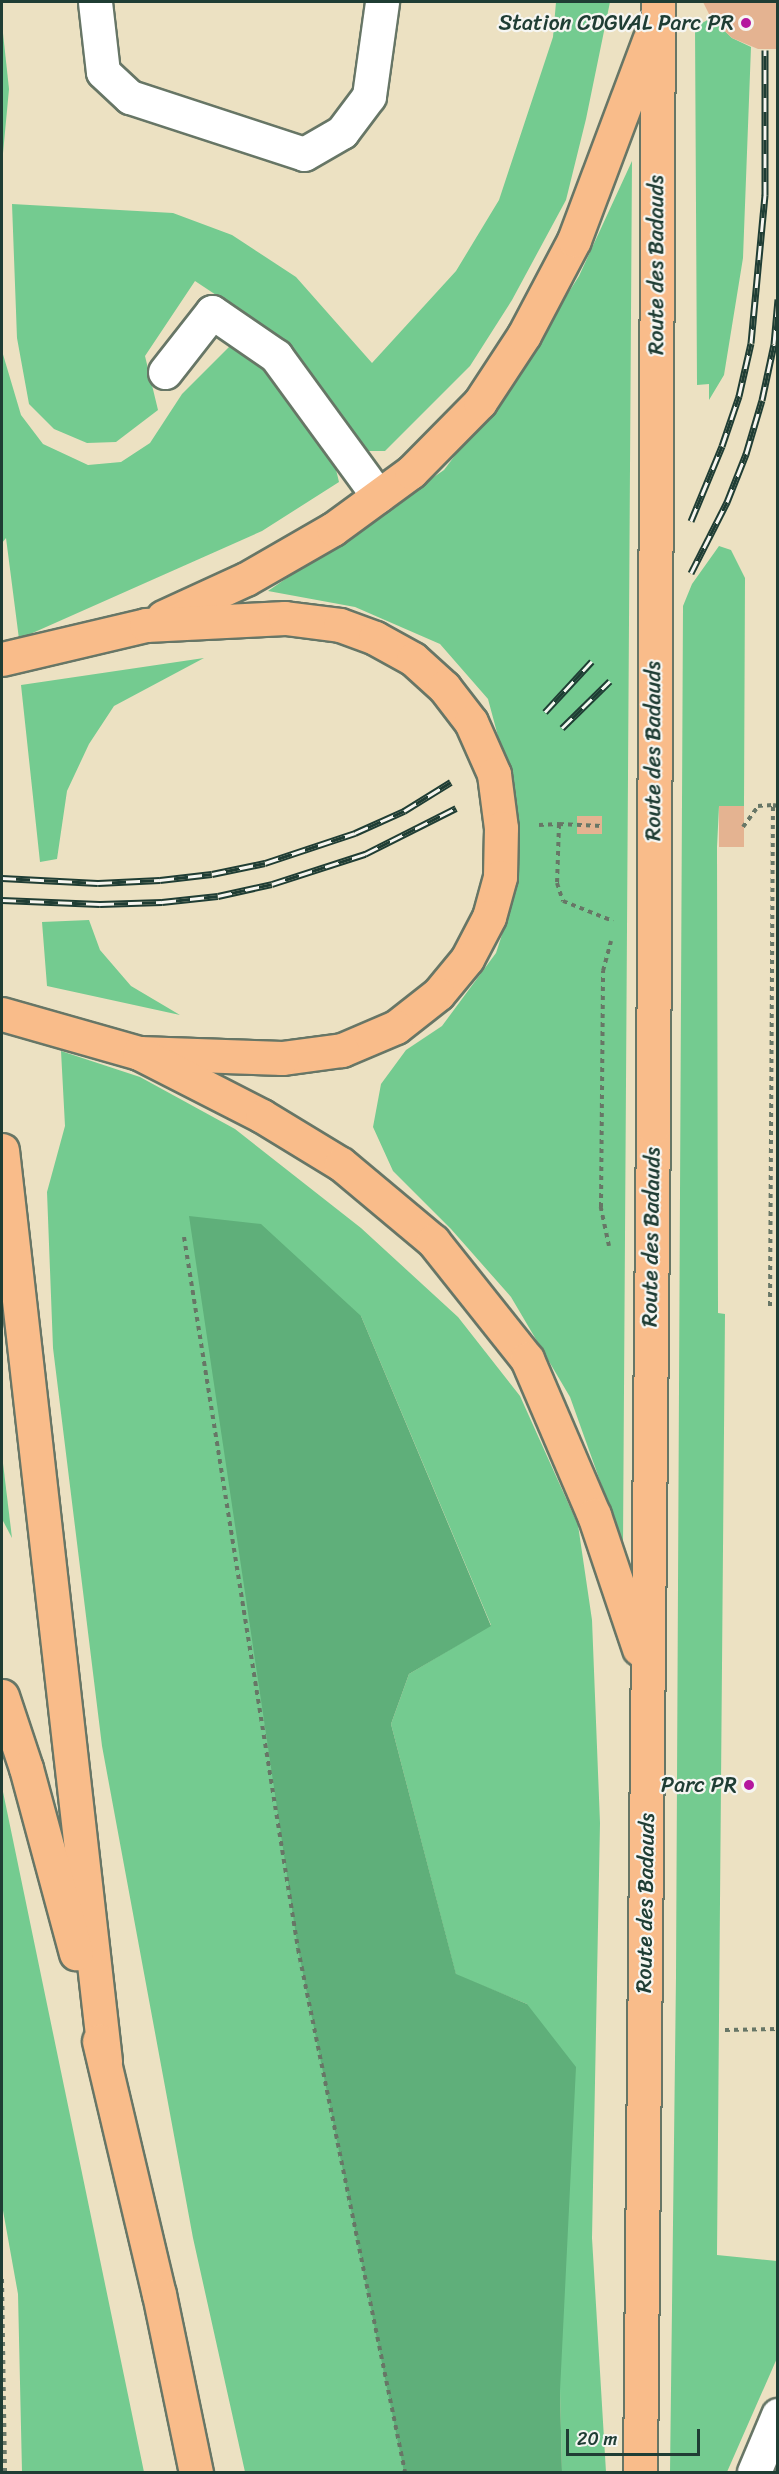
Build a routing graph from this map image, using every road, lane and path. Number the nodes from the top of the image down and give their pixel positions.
1 (95, 2) edge
2 (382, 2) edge
3 (657, 10) edge
4 (165, 372) dead end
5 (378, 496) junction
6 (146, 625) junction
7 (2, 659) edge
8 (776, 806) edge
9 (559, 824) dead end
10 (602, 826) dead end
11 (743, 827) dead end
12 (563, 901) dead end
13 (603, 917) dead end
14 (614, 932) dead end
15 (2, 1014) edge
16 (139, 1053) junction
17 (2, 1150) edge
18 (184, 1237) dead end
19 (611, 1252) dead end
20 (770, 1306) dead end
21 (647, 1674) junction
22 (2, 1696) edge
23 (777, 2029) edge
24 (725, 2030) dead end
25 (105, 2061) junction
26 (2, 2279) edge
27 (777, 2415) edge
28 (5, 2472) edge
29 (196, 2472) edge
30 (405, 2472) edge
31 (640, 2472) edge
32 (753, 2472) edge

1 - 2 street
3 - 5 main road
3 - 21 main road, Route des Badauds
4 - 5 street
5 - 6 main road
6 - 7 main road
6 - 16 main road
8 - 11 path
8 - 20 path
9 - 10 path
12 - 13 path
14 - 19 path
15 - 16 main road
16 - 21 main road
17 - 25 main road
18 - 30 path
21 - 31 main road, Route des Badauds
22 - 25 main road
23 - 24 path
25 - 29 main road
26 - 28 path
27 - 32 street

